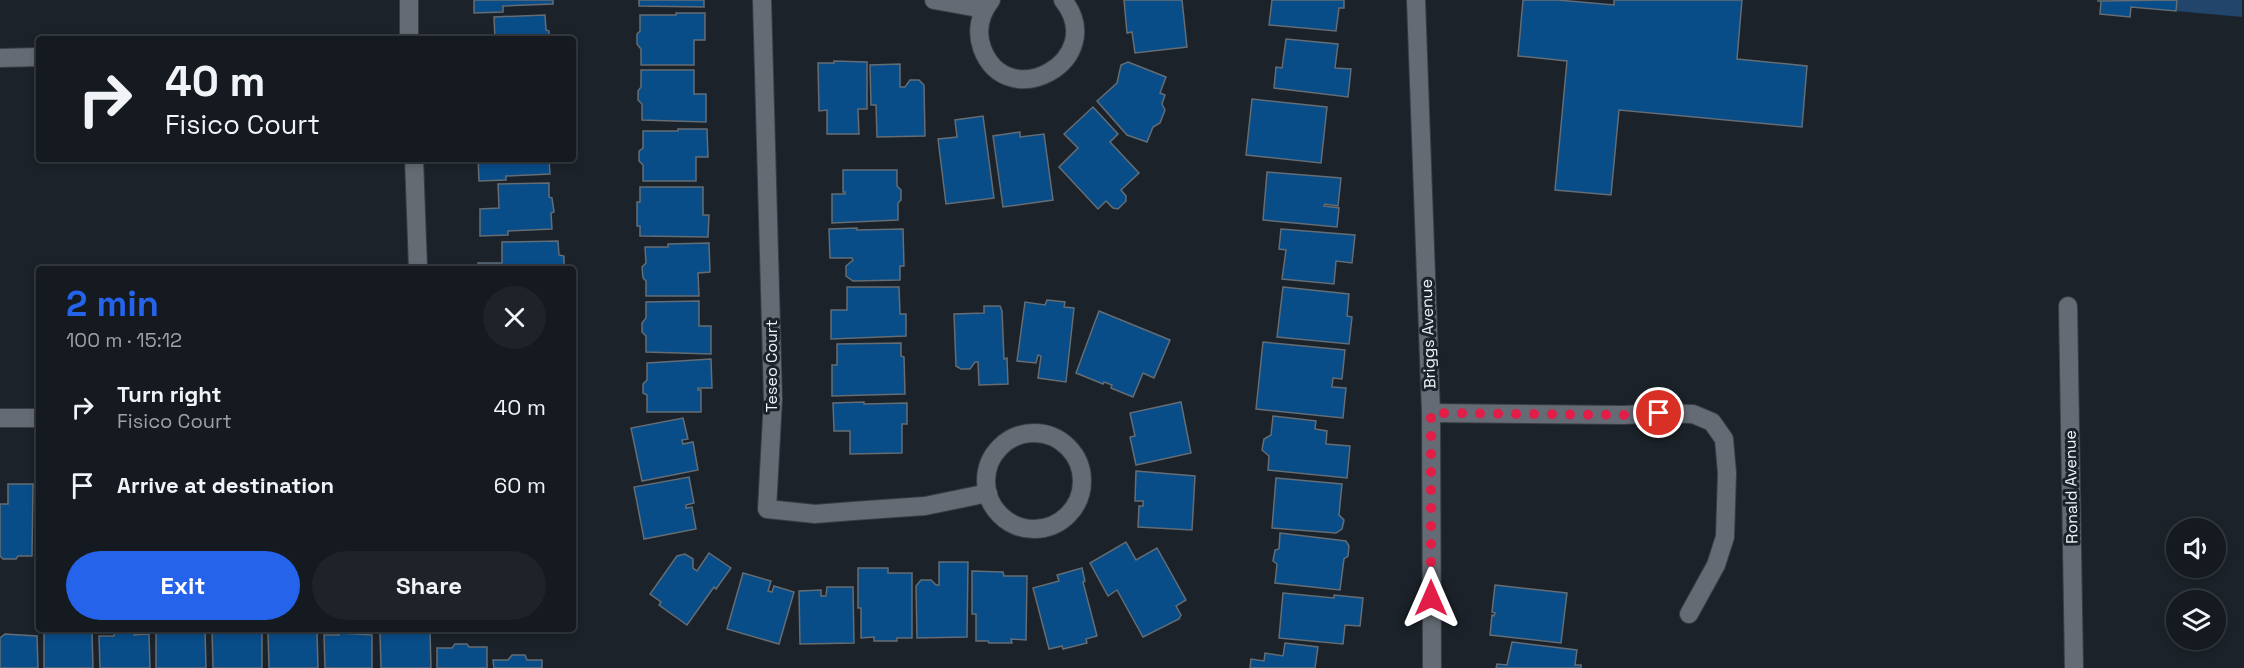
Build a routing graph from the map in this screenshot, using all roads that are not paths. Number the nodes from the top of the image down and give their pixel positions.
1 (409, 0) edge
2 (762, 0) edge
3 (934, 0) edge
4 (1063, 0) edge
5 (1416, 0) edge
6 (988, 5) edge
7 (410, 36) edge
8 (36, 57) edge
9 (0, 58) edge
10 (414, 162) edge
11 (418, 266) edge
12 (2068, 306) dead end
13 (1431, 413) junction
14 (0, 418) edge
15 (36, 418) edge
16 (988, 493) junction
17 (1689, 614) dead end
18 (1432, 668) edge
19 (2074, 668) edge

1 - 7 street
2 - 16 street, Teseo Court
3 - 6 street
4 - 6 street
5 - 13 street, Briggs Avenue
8 - 9 street
10 - 11 street
12 - 19 street, Ronald Avenue
13 - 17 street
13 - 18 street, Briggs Avenue
14 - 15 street
16 - 16 street

